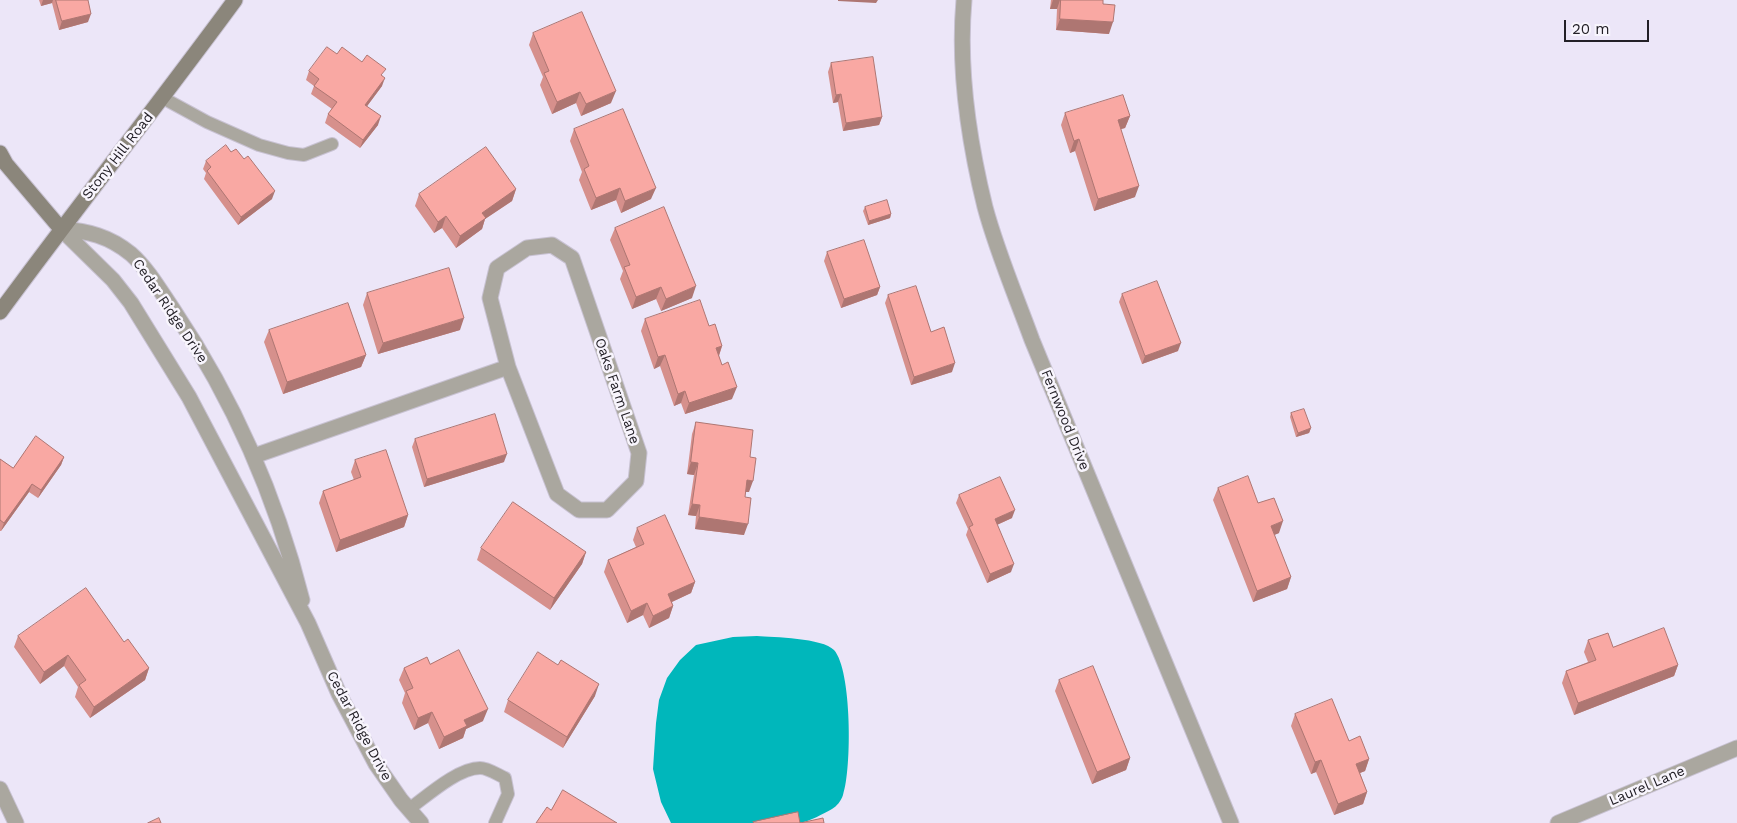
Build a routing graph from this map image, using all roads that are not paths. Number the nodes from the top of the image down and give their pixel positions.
1 (236, 0) edge
2 (964, 0) edge
3 (163, 98) junction
4 (332, 144) dead end
5 (0, 153) edge
6 (61, 229) junction
7 (0, 312) edge
8 (508, 367) junction
9 (254, 456) junction
10 (308, 624) junction
11 (1737, 748) edge
12 (0, 789) edge
13 (409, 809) junction
14 (16, 823) edge
15 (421, 823) edge
16 (495, 823) edge
17 (1231, 823) edge
18 (1558, 823) edge

1 - 3 main road, Stony Hill Road
2 - 17 street, Fernwood Drive
3 - 4 lane
3 - 6 main road, Stony Hill Road
5 - 6 main road
6 - 7 main road, Stony Hill Road
6 - 9 street, Cedar Ridge Drive
6 - 10 street, Cedar Ridge Drive
8 - 8 street, Oaks Farm Lane
8 - 9 street
9 - 10 street, Cedar Ridge Drive
10 - 13 street, Cedar Ridge Drive
11 - 18 street, Laurel Lane
12 - 14 street
13 - 15 street, Cedar Ridge Drive
13 - 16 lane

